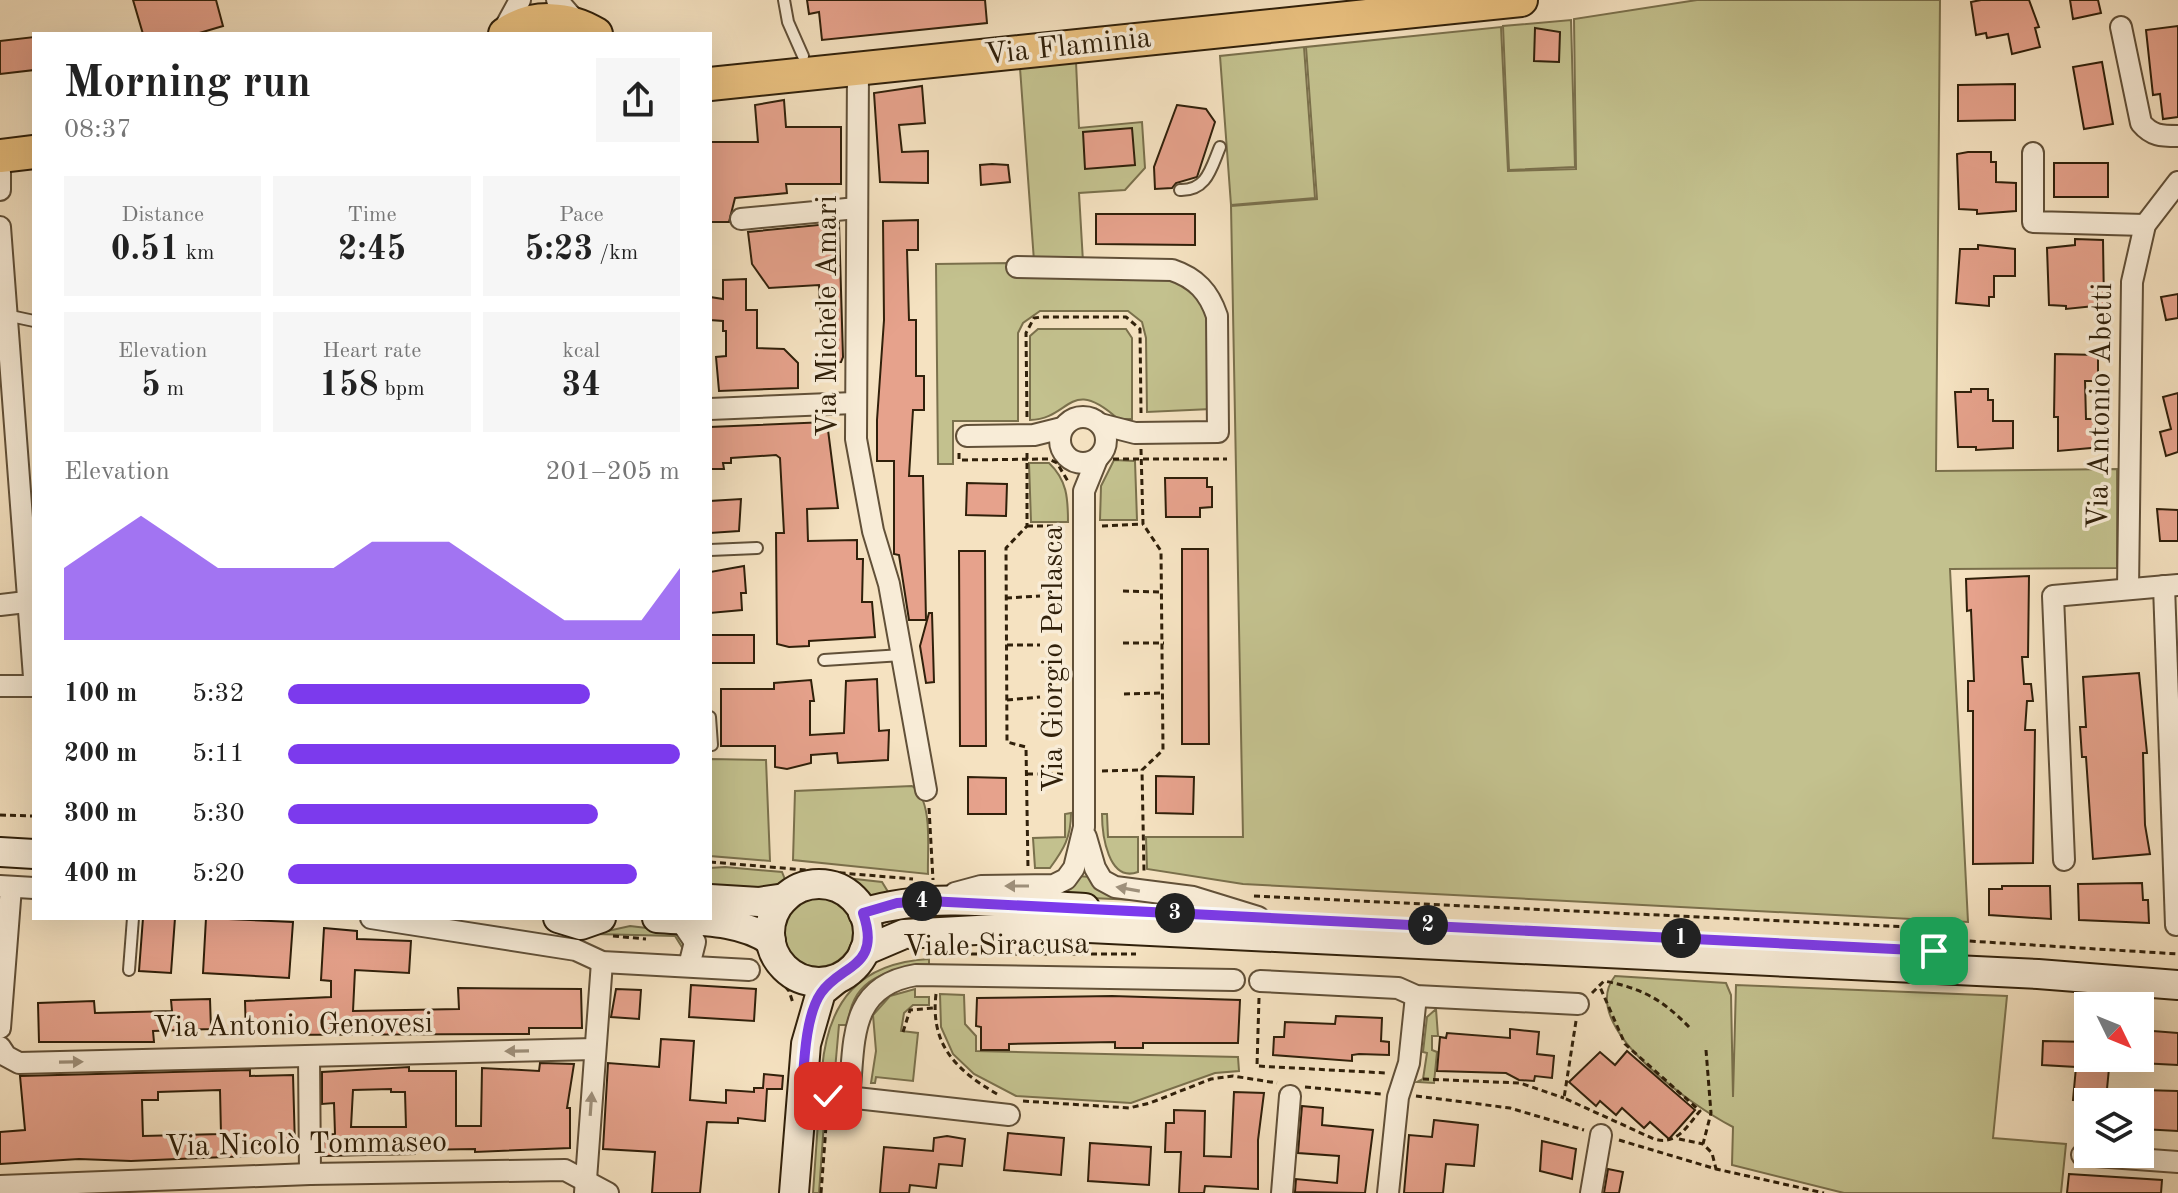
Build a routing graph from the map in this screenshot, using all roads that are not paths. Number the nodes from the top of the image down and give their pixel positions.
1 (520, 0) edge
2 (557, 0) edge
3 (784, 0) edge
4 (1377, 0) edge
5 (1521, 0) edge
6 (2121, 27) dead end
7 (587, 29) edge
8 (504, 32) edge
9 (507, 32) edge
10 (803, 56) junction
11 (712, 64) edge
12 (858, 68) junction
13 (712, 84) edge
14 (2178, 136) edge
15 (1220, 147) dead end
16 (32, 152) edge
17 (2033, 153) dead end
18 (0, 156) edge
19 (0, 172) edge
20 (2178, 182) edge
21 (0, 190) edge
22 (1180, 190) dead end
23 (857, 208) junction
24 (741, 219) dead end
25 (2145, 225) junction
26 (0, 227) edge
27 (1017, 267) dead end
28 (3, 316) edge
29 (32, 321) edge
30 (854, 403) junction
31 (712, 409) edge
32 (1100, 424) junction
33 (1139, 434) junction
34 (967, 436) road end
35 (1064, 445) junction
36 (1103, 456) junction
37 (8, 484) edge
38 (1078, 491) junction
39 (757, 548) dead end
40 (712, 550) edge
41 (2171, 585) edge
42 (2128, 589) junction
43 (26, 602) junction
44 (0, 605) edge
45 (902, 655) junction
46 (32, 658) edge
47 (824, 660) dead end
48 (0, 686) edge
49 (32, 686) edge
50 (926, 790) road end
51 (1084, 827) junction
52 (0, 834) edge
53 (32, 835) edge
54 (0, 852) edge
55 (32, 854) edge
56 (2064, 860) dead end
57 (6, 887) edge
58 (32, 888) edge
59 (930, 890) junction
60 (785, 898) junction
61 (1254, 906) junction
62 (717, 912) edge
63 (863, 913) junction
64 (133, 920) edge
65 (384, 920) edge
66 (565, 920) edge
67 (597, 920) edge
68 (669, 920) edge
69 (2176, 925) dead end
70 (864, 951) junction
71 (775, 952) junction
72 (602, 962) junction
73 (697, 966) junction
74 (2178, 967) edge
75 (129, 970) dead end
76 (749, 970) dead end
77 (837, 979) junction
78 (1234, 980) dead end
79 (1260, 981) road end
80 (2178, 985) edge
81 (1416, 996) junction
82 (1578, 1004) road end
83 (0, 1028) edge
84 (806, 1044) junction
85 (0, 1047) edge
86 (595, 1049) junction
87 (309, 1056) junction
88 (802, 1092) junction
89 (1290, 1096) dead end
90 (849, 1099) junction
91 (1012, 1106) road end
92 (1601, 1135) dead end
93 (2154, 1160) edge
94 (2178, 1162) edge
95 (310, 1174) junction
96 (346, 1183) edge
97 (586, 1187) edge
98 (3, 1188) edge
99 (608, 1193) edge
100 (794, 1193) edge
101 (1282, 1193) edge
102 (1388, 1193) edge
103 (1591, 1193) edge

1 - 8 street
2 - 7 street
3 - 10 lane
4 - 10 main road, Via Flaminia
5 - 12 main road, Via Flaminia
6 - 14 street
7 - 9 main road
10 - 11 main road, Via Flaminia
12 - 13 main road, Via Flaminia
12 - 23 street, Via Michele Amari
15 - 22 lane
16 - 18 main road
17 - 25 street
19 - 21 street
20 - 25 street, Via Antonio Abetti
23 - 24 street
23 - 30 street, Via Michele Amari
25 - 42 street, Via Antonio Abetti
26 - 28 street
27 - 33 street
28 - 29 lane
28 - 37 street
30 - 31 street
30 - 45 street, Via Michele Amari
32 - 33 street
32 - 35 street
32 - 36 street
33 - 36 street
34 - 35 street
35 - 36 street
35 - 38 street, Via Giorgio Perlasca
36 - 38 street, Via Giorgio Perlasca
37 - 43 street
38 - 51 street, Via Giorgio Perlasca
39 - 40 lane
41 - 42 street
41 - 69 street
42 - 56 street
43 - 44 street
43 - 46 street
45 - 47 lane
45 - 50 street, Via Michele Amari
48 - 49 street
51 -> 59 street, Via Giorgio Perlasca
61 -> 51 street, Via Giorgio Perlasca
52 - 53 main road
54 - 55 main road
57 - 58 street
57 - 83 street
59 - 61 main road
59 - 63 main road
60 - 62 main road
60 - 63 main road
60 - 71 main road
61 - 74 main road
62 - 71 main road
62 - 73 street
63 - 70 main road
64 - 75 lane
65 - 72 street
66 - 67 main road
68 - 73 street
70 - 77 main road
70 - 80 main road
71 - 77 main road
71 - 84 main road
72 - 73 street
72 - 86 street
73 - 76 street
77 - 84 main road
78 - 90 street, Viale Siracusa
79 - 81 street
81 - 82 street
81 - 102 street
84 - 88 main road
85 -> 87 street, Via Antonio Genovesi
86 -> 87 street, Via Antonio Genovesi
97 -> 86 street
87 - 95 street
88 - 90 street
88 - 100 main road
89 - 101 street
90 - 91 street
92 - 103 street
93 - 94 street
95 - 96 street, Via Nicolò Tommaseo
95 - 98 street, Via Nicolò Tommaseo
96 - 97 street, Via Nicolò Tommaseo
97 - 99 street, Via Nicolò Tommaseo

